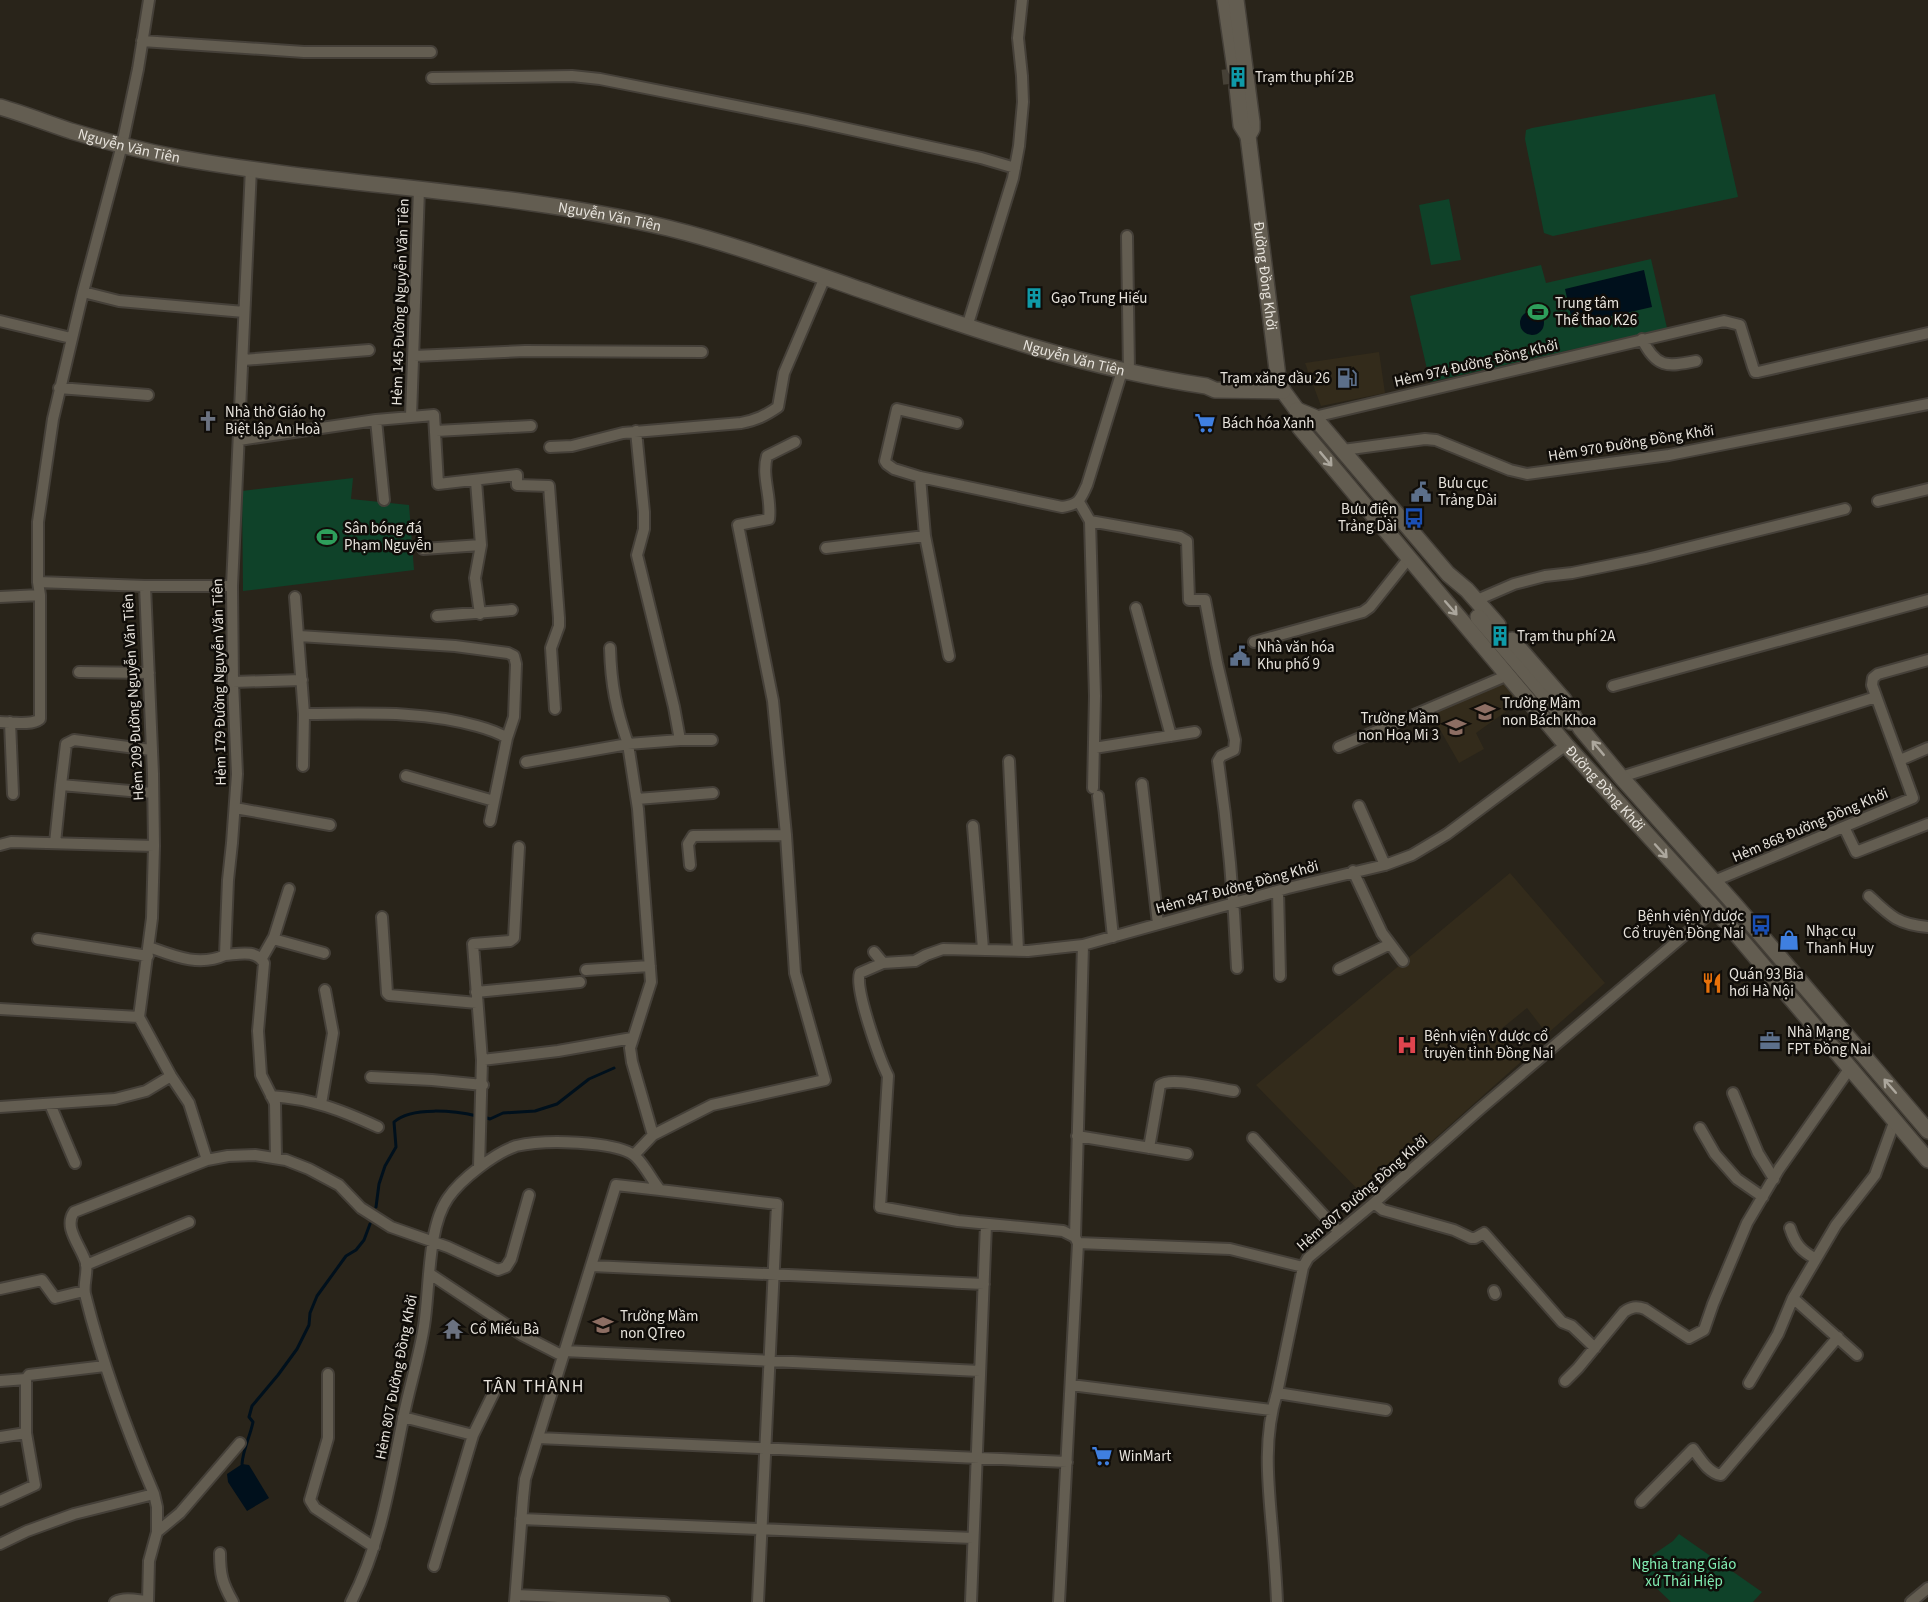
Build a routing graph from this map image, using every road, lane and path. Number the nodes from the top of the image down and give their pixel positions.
1 (149, 0) edge
2 (1022, 0) edge
3 (1225, 0) edge
4 (1236, 0) edge
5 (142, 42) junction
6 (431, 52) dead end
7 (1232, 65) tunnel mouth
8 (432, 78) dead end
9 (1235, 91) tunnel mouth
10 (0, 107) edge
11 (1248, 136) junction
12 (122, 145) junction
13 (251, 168) junction
14 (1015, 168) junction
15 (419, 189) junction
16 (1127, 236) dead end
17 (825, 277) junction
18 (82, 292) junction
19 (244, 312) junction
20 (0, 321) edge
21 (967, 327) junction
22 (1928, 333) edge
23 (71, 338) junction
24 (1642, 339) junction
25 (369, 350) dead end
26 (702, 352) dead end
27 (414, 356) junction
28 (243, 360) junction
29 (1696, 362) dead end
30 (1126, 372) junction
31 (1251, 382) dead end
32 (1206, 386) junction
33 (59, 388) junction
34 (1283, 391) junction
35 (148, 395) dead end
36 (1928, 404) edge
37 (885, 405) dead end
38 (897, 409) junction
39 (1297, 410) junction
40 (411, 416) junction
41 (1314, 417) junction
42 (376, 420) junction
43 (957, 423) dead end
44 (531, 426) dead end
45 (1299, 428) junction
46 (436, 431) junction
47 (636, 432) junction
48 (239, 440) junction
49 (795, 442) dead end
50 (550, 447) dead end
51 (1343, 450) junction
52 (920, 477) junction
53 (476, 480) junction
54 (1928, 489) edge
55 (384, 500) dead end
56 (1878, 501) dead end
57 (1079, 502) junction
58 (1845, 509) dead end
59 (1090, 521) junction
60 (925, 536) junction
61 (481, 545) junction
62 (826, 548) dead end
63 (423, 549) dead end
64 (1409, 558) junction
65 (1448, 574) junction
66 (38, 582) junction
67 (145, 586) junction
68 (232, 586) junction
69 (40, 595) junction
70 (0, 597) edge
71 (295, 597) dead end
72 (1477, 600) junction
73 (1928, 600) edge
74 (1136, 608) dead end
75 (512, 610) dead end
76 (480, 614) junction
77 (436, 616) dead end
78 (299, 636) junction
79 (1254, 642) dead end
80 (610, 648) dead end
81 (949, 656) dead end
82 (1928, 660) edge
83 (79, 672) dead end
84 (149, 673) junction
85 (1508, 675) junction
86 (302, 680) junction
87 (233, 682) junction
88 (1613, 686) dead end
89 (1876, 697) junction
90 (555, 710) dead end
91 (304, 714) junction
92 (5, 722) edge
93 (1581, 729) junction
94 (1195, 732) dead end
95 (1171, 736) junction
96 (507, 738) junction
97 (680, 740) junction
98 (712, 740) dead end
99 (628, 744) junction
100 (1566, 745) junction
101 (1340, 747) dead end
102 (1094, 748) junction
103 (1928, 748) edge
104 (151, 750) junction
105 (1900, 760) junction
106 (1009, 761) dead end
107 (526, 762) dead end
108 (303, 766) dead end
109 (406, 776) dead end
110 (1621, 777) junction
111 (1142, 784) dead end
112 (61, 785) junction
113 (153, 793) junction
114 (713, 793) dead end
115 (14, 794) dead end
116 (637, 800) junction
117 (494, 801) junction
118 (1359, 806) dead end
119 (235, 807) junction
120 (490, 821) dead end
121 (1928, 824) edge
122 (330, 825) dead end
123 (974, 826) dead end
124 (1844, 827) junction
125 (786, 835) junction
126 (55, 843) junction
127 (0, 845) edge
128 (154, 846) junction
129 (519, 847) dead end
130 (690, 865) dead end
131 (1385, 865) junction
132 (1353, 871) junction
133 (1714, 881) junction
134 (289, 889) dead end
135 (1278, 891) junction
136 (1869, 896) dead end
137 (1730, 899) junction
138 (1234, 903) junction
139 (1715, 909) junction
140 (382, 917) dead end
141 (1158, 924) junction
142 (1928, 927) edge
143 (1113, 937) junction
144 (38, 939) dead end
145 (273, 939) junction
146 (1390, 944) junction
147 (1083, 945) junction
148 (983, 949) junction
149 (1018, 950) junction
150 (148, 951) junction
151 (874, 952) dead end
152 (324, 953) dead end
153 (225, 955) junction
154 (262, 958) junction
155 (1403, 961) dead end
156 (883, 963) junction
157 (650, 966) junction
158 (1237, 968) dead end
159 (1339, 969) dead end
160 (586, 970) dead end
161 (1280, 976) dead end
162 (580, 982) dead end
163 (325, 990) dead end
164 (477, 997) junction
165 (0, 1009) edge
166 (139, 1017) junction
167 (632, 1038) junction
168 (482, 1060) junction
169 (1850, 1068) junction
170 (171, 1076) junction
171 (371, 1077) dead end
172 (483, 1085) junction
173 (1234, 1091) dead end
174 (1734, 1093) dead end
175 (271, 1096) junction
176 (50, 1104) junction
177 (321, 1104) junction
178 (0, 1107) edge
179 (1895, 1120) junction
180 (378, 1127) dead end
181 (1700, 1128) dead end
182 (1928, 1131) edge
183 (653, 1135) junction
184 (1077, 1136) junction
185 (1254, 1138) dead end
186 (1149, 1148) junction
187 (1187, 1154) dead end
188 (634, 1155) junction
189 (276, 1158) junction
190 (207, 1160) junction
191 (1928, 1160) edge
192 (75, 1163) dead end
193 (479, 1167) junction
194 (1774, 1179) junction
195 (660, 1190) junction
196 (529, 1195) dead end
197 (1762, 1197) junction
198 (1374, 1203) junction
199 (880, 1207) joint
200 (189, 1222) dead end
201 (986, 1224) junction
202 (1790, 1228) dead end
203 (1340, 1232) junction
204 (1076, 1240) junction
205 (432, 1243) junction
206 (1816, 1259) junction
207 (86, 1265) junction
208 (592, 1266) junction
209 (1303, 1267) junction
210 (430, 1274) junction
211 (773, 1275) junction
212 (984, 1284) junction
213 (0, 1288) edge
214 (84, 1291) junction
215 (1793, 1298) junction
216 (1838, 1337) junction
217 (1595, 1348) junction
218 (564, 1354) junction
219 (1857, 1355) dead end
220 (769, 1361) junction
221 (105, 1366) junction
222 (980, 1371) junction
223 (328, 1374) dead end
224 (26, 1379) junction
225 (0, 1381) edge
226 (1565, 1381) dead end
227 (1749, 1383) dead end
228 (1071, 1385) junction
229 (497, 1386) dead end
230 (1276, 1393) junction
231 (1271, 1410) junction
232 (1386, 1410) dead end
233 (403, 1417) junction
234 (26, 1433) junction
235 (473, 1435) junction
236 (0, 1437) edge
237 (538, 1438) junction
238 (240, 1443) dead end
239 (765, 1448) junction
240 (977, 1458) junction
241 (1066, 1461) junction
242 (154, 1494) junction
243 (0, 1502) edge
244 (1641, 1502) dead end
245 (521, 1519) junction
246 (761, 1529) junction
247 (157, 1532) junction
248 (974, 1538) junction
249 (0, 1544) edge
250 (374, 1547) junction
251 (220, 1552) dead end
252 (434, 1566) dead end
253 (1928, 1588) edge
254 (515, 1599) edge
255 (147, 1601) edge
256 (114, 1602) edge
257 (233, 1602) edge
258 (351, 1602) edge
259 (664, 1602) edge
260 (758, 1602) edge
261 (971, 1602) edge
262 (1059, 1602) edge
263 (1277, 1602) edge
264 (1911, 1602) edge

1 - 5 street
2 - 14 street
3 - 7 main road
4 - 11 main road, Đường Đồng Khởi
5 - 6 street
5 - 12 street
8 - 14 street
9 - 11 main road, Đường Đồng Khởi
10 - 12 main road, Nguyễn Văn Tiên
11 - 34 main road, Đường Đồng Khởi
12 - 13 main road, Nguyễn Văn Tiên
12 - 18 street
13 - 15 main road, Nguyễn Văn Tiên
13 - 19 street, Hẻm 179 Đường Nguyễn Văn Tiên
14 - 21 street
15 - 17 main road, Nguyễn Văn Tiên
15 - 27 street, Hẻm 145 Đường Nguyễn Văn Tiên
16 - 30 street
17 - 21 main road, Nguyễn Văn Tiên
17 - 47 street
18 - 19 street
18 - 23 street
19 - 28 street, Hẻm 179 Đường Nguyễn Văn Tiên
20 - 23 street
21 - 30 main road, Nguyễn Văn Tiên
22 - 24 street, Hẻm 974 Đường Đồng Khởi
23 - 33 street
24 - 29 street
24 - 41 street, Hẻm 974 Đường Đồng Khởi
25 - 28 street
26 - 27 street
27 - 40 street, Hẻm 145 Đường Nguyễn Văn Tiên
28 - 48 street, Hẻm 179 Đường Nguyễn Văn Tiên
30 - 32 main road, Nguyễn Văn Tiên
30 - 57 street
31 - 32 main road, Nguyễn Văn Tiên
32 - 34 main road, Nguyễn Văn Tiên
33 - 35 street
33 - 66 street
34 - 39 main road, Đường Đồng Khởi
36 - 51 street, Hẻm 970 Đường Đồng Khởi
37 - 38 street
38 - 43 street
38 - 52 street
39 - 41 main road, Đường Đồng Khởi
39 - 45 main road
40 - 42 street
40 - 46 street
41 - 45 main road
41 - 51 main road, Đường Đồng Khởi
42 - 48 street
42 - 55 street
44 - 46 street
45 -> 64 main road, Đường Đồng Khởi
46 - 53 street
47 - 50 street
47 - 97 street
48 - 68 street, Hẻm 179 Đường Nguyễn Văn Tiên
49 - 125 street
51 - 65 main road, Đường Đồng Khởi
52 - 57 street
52 - 60 street
53 - 61 street
53 - 90 street
54 - 56 street
57 - 59 street
58 - 72 street
59 - 102 street
59 - 138 street
60 - 62 street
60 - 81 street
61 - 63 street
61 - 76 street
64 - 79 street
64 -> 85 main road, Đường Đồng Khởi
65 - 72 main road, Đường Đồng Khởi
65 - 93 main road, Đường Đồng Khởi
66 - 67 street, Hẻm 209 Đường Nguyễn Văn Tiên
66 - 69 street
67 - 68 street
67 - 84 street, Hẻm 209 Đường Nguyễn Văn Tiên
68 - 87 street, Hẻm 179 Đường Nguyễn Văn Tiên
69 - 70 street
69 - 92 street
71 - 78 street
72 - 93 main road, Đường Đồng Khởi
73 - 88 street
74 - 95 street
75 - 76 street
76 - 77 street
78 - 86 street
78 - 96 street
80 - 99 street
82 - 89 street
83 - 84 street
84 - 104 street, Hẻm 209 Đường Nguyễn Văn Tiên
85 - 100 main road, Đường Đồng Khởi
85 - 101 street
86 - 87 street
86 - 91 street
87 - 119 street, Hẻm 179 Đường Nguyễn Văn Tiên
89 - 105 street, Hẻm 868 Đường Đồng Khởi
89 - 110 street
91 - 96 street
91 - 108 street
92 - 115 street
110 -> 93 main road, Đường Đồng Khởi
94 - 95 street
95 - 102 street
96 - 117 street
97 - 98 street
97 - 99 street
99 - 107 street
99 - 116 street
100 - 131 street, Hẻm 847 Đường Đồng Khởi
100 -> 139 main road, Đường Đồng Khởi
102 - 143 street
103 - 105 street
104 - 112 street
104 - 113 street, Hẻm 209 Đường Nguyễn Văn Tiên
105 - 124 street, Hẻm 868 Đường Đồng Khởi
106 - 149 street
109 - 117 street
110 - 133 main road, Đường Đồng Khởi
111 - 141 street
112 - 113 street
112 - 126 street
113 - 128 street, Hẻm 209 Đường Nguyễn Văn Tiên
114 - 116 street
116 - 157 street
117 - 120 street
118 - 131 street
119 - 122 street
119 - 153 street, Hẻm 179 Đường Nguyễn Văn Tiên
121 - 124 street
123 - 148 street
124 - 133 street, Hẻm 868 Đường Đồng Khởi
125 - 130 street
125 - 183 street
126 - 127 street
126 - 128 street
128 - 150 street, Hẻm 209 Đường Nguyễn Văn Tiên
129 - 164 street
131 - 132 street, Hẻm 847 Đường Đồng Khởi
132 - 135 street, Hẻm 847 Đường Đồng Khởi
132 - 146 street
133 - 137 main road, Đường Đồng Khởi
134 - 145 street
135 - 138 street, Hẻm 847 Đường Đồng Khởi
135 - 161 street
136 - 142 street
137 - 139 main road
182 -> 137 main road, Đường Đồng Khởi
138 - 141 street, Hẻm 847 Đường Đồng Khởi
138 - 158 street
139 - 169 main road, Đường Đồng Khởi
139 - 198 street, Hẻm 807 Đường Đồng Khởi
140 - 164 street
141 - 143 street, Hẻm 847 Đường Đồng Khởi
143 - 147 street, Hẻm 847 Đường Đồng Khởi
144 - 150 street
145 - 152 street
145 - 154 street
146 - 155 street
146 - 159 street
147 - 149 street, Hẻm 847 Đường Đồng Khởi
147 - 184 street
148 - 149 street, Hẻm 847 Đường Đồng Khởi
148 - 156 street, Hẻm 847 Đường Đồng Khởi
150 - 153 street
150 - 166 street, Hẻm 209 Đường Nguyễn Văn Tiên
151 - 156 street
153 - 154 street
154 - 175 street
156 - 199 street, Hẻm 847 Đường Đồng Khởi
157 - 160 street
157 - 167 street
162 - 164 street
163 - 177 street
164 - 168 street
165 - 166 street
166 - 170 street
167 - 168 street
167 - 183 street
168 - 172 street
169 - 179 main road, Đường Đồng Khởi
169 - 194 street
170 - 176 street
170 - 190 street
171 - 172 street
172 - 193 street
173 - 186 street
174 - 194 street
175 - 177 street
175 - 189 street
176 - 178 street
176 - 192 street
177 - 180 street
179 - 191 main road, Đường Đồng Khởi
179 - 206 street
181 - 197 street
183 - 188 street
184 - 186 street
184 - 204 street
185 - 203 street
186 - 187 street
188 - 193 street, Hẻm 807 Đường Đồng Khởi
188 - 195 street
189 - 190 street
189 - 205 street
190 - 207 street
193 - 205 street, Hẻm 807 Đường Đồng Khởi
194 - 197 street
195 - 208 street
195 - 211 street
196 - 205 street
197 - 217 street
198 - 203 street, Hẻm 807 Đường Đồng Khởi
198 - 217 street
199 - 201 street, Hẻm 807 Đường Đồng Khởi
200 - 207 street
201 - 204 street, Hẻm 807 Đường Đồng Khởi
201 - 212 street
202 - 206 street
203 - 209 street, Hẻm 807 Đường Đồng Khởi
204 - 209 street, Hẻm 807 Đường Đồng Khởi
204 - 228 street
205 - 210 street, Hẻm 807 Đường Đồng Khởi
206 - 215 street
207 - 214 street
208 - 211 street
208 - 218 street
209 - 230 street
210 - 218 street
210 - 233 street, Hẻm 807 Đường Đồng Khởi
211 - 212 street
211 - 220 street
212 - 222 street
213 - 214 street
214 - 221 street
215 - 216 street
215 - 227 street
216 - 219 street
216 - 244 street
217 - 226 street
218 - 220 street
218 - 237 street
220 - 222 street
220 - 239 street
221 - 224 street
221 - 242 street
222 - 240 street
223 - 250 street
224 - 225 street
224 - 234 street
228 - 231 street
228 - 241 street
229 - 235 street
230 - 231 street
230 - 232 street
231 - 263 street
233 - 235 street
233 - 250 street, Hẻm 807 Đường Đồng Khởi
234 - 236 street
234 - 243 street
235 - 252 street
237 - 239 street
237 - 245 street
238 - 247 street
239 - 240 street
239 - 246 street
240 - 241 street
240 - 248 street
241 - 262 street
242 - 247 street
242 - 249 street
245 - 246 street
245 - 254 street
246 - 248 street
246 - 260 street
247 - 255 street
248 - 261 street
250 - 258 street, Hẻm 807 Đường Đồng Khởi
251 - 257 street
253 - 264 street
254 - 259 street
255 - 256 street

